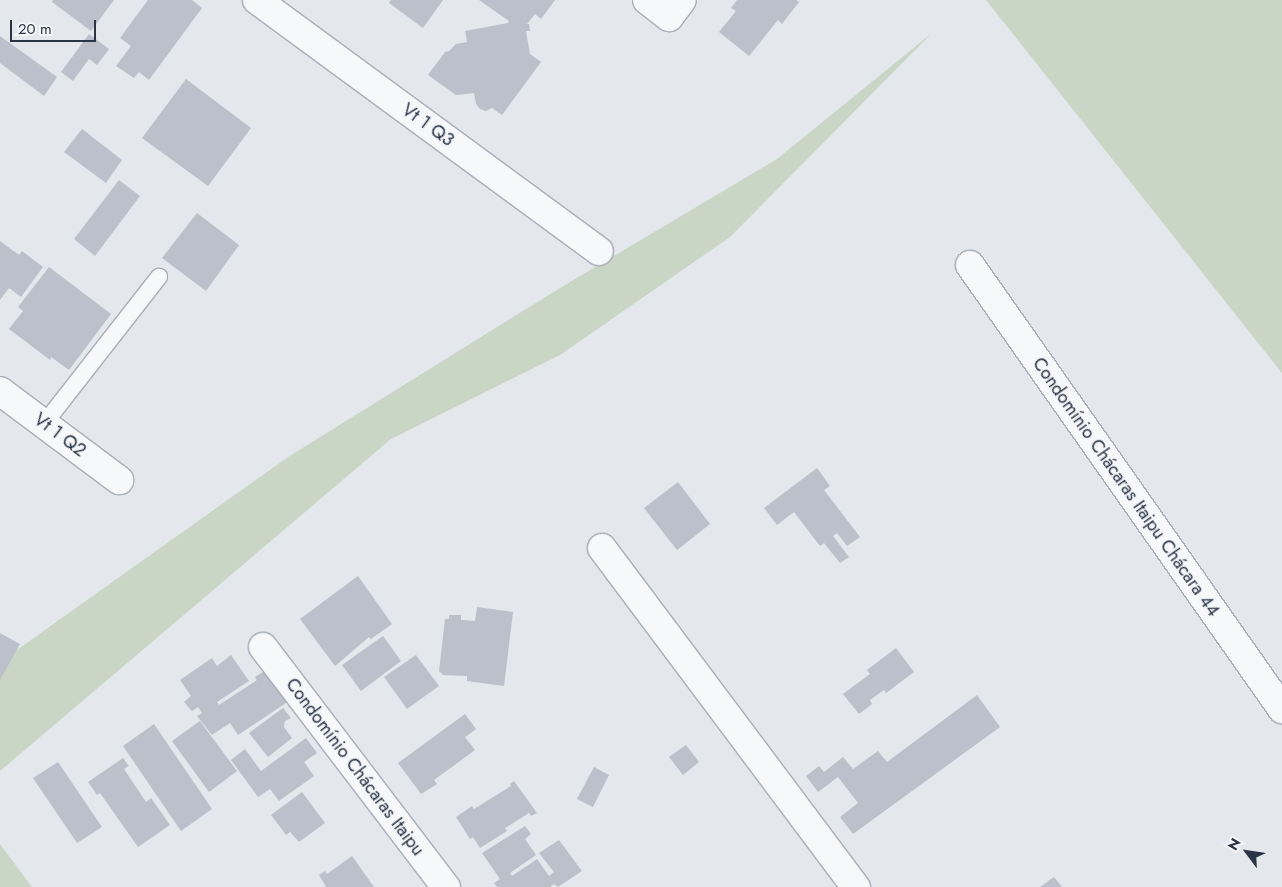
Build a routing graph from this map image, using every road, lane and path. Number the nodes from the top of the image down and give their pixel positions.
1 (257, 0) edge
2 (646, 0) edge
3 (676, 8) edge
4 (599, 251) dead end
5 (970, 265) dead end
6 (159, 277) dead end
7 (0, 391) edge
8 (44, 424) junction
9 (119, 480) dead end
10 (602, 548) dead end
11 (263, 647) dead end
12 (1282, 709) edge
13 (446, 887) edge
14 (856, 887) edge

1 - 4 street, Vt 1 Q3
2 - 3 street
5 - 12 street, Condomínio Chácaras Itaipu Chácara 44
6 - 8 lane
7 - 8 street, Vt 1 Q2
8 - 9 street, Vt 1 Q2
10 - 14 street
11 - 13 street, Condomínio Chácaras Itaipu

